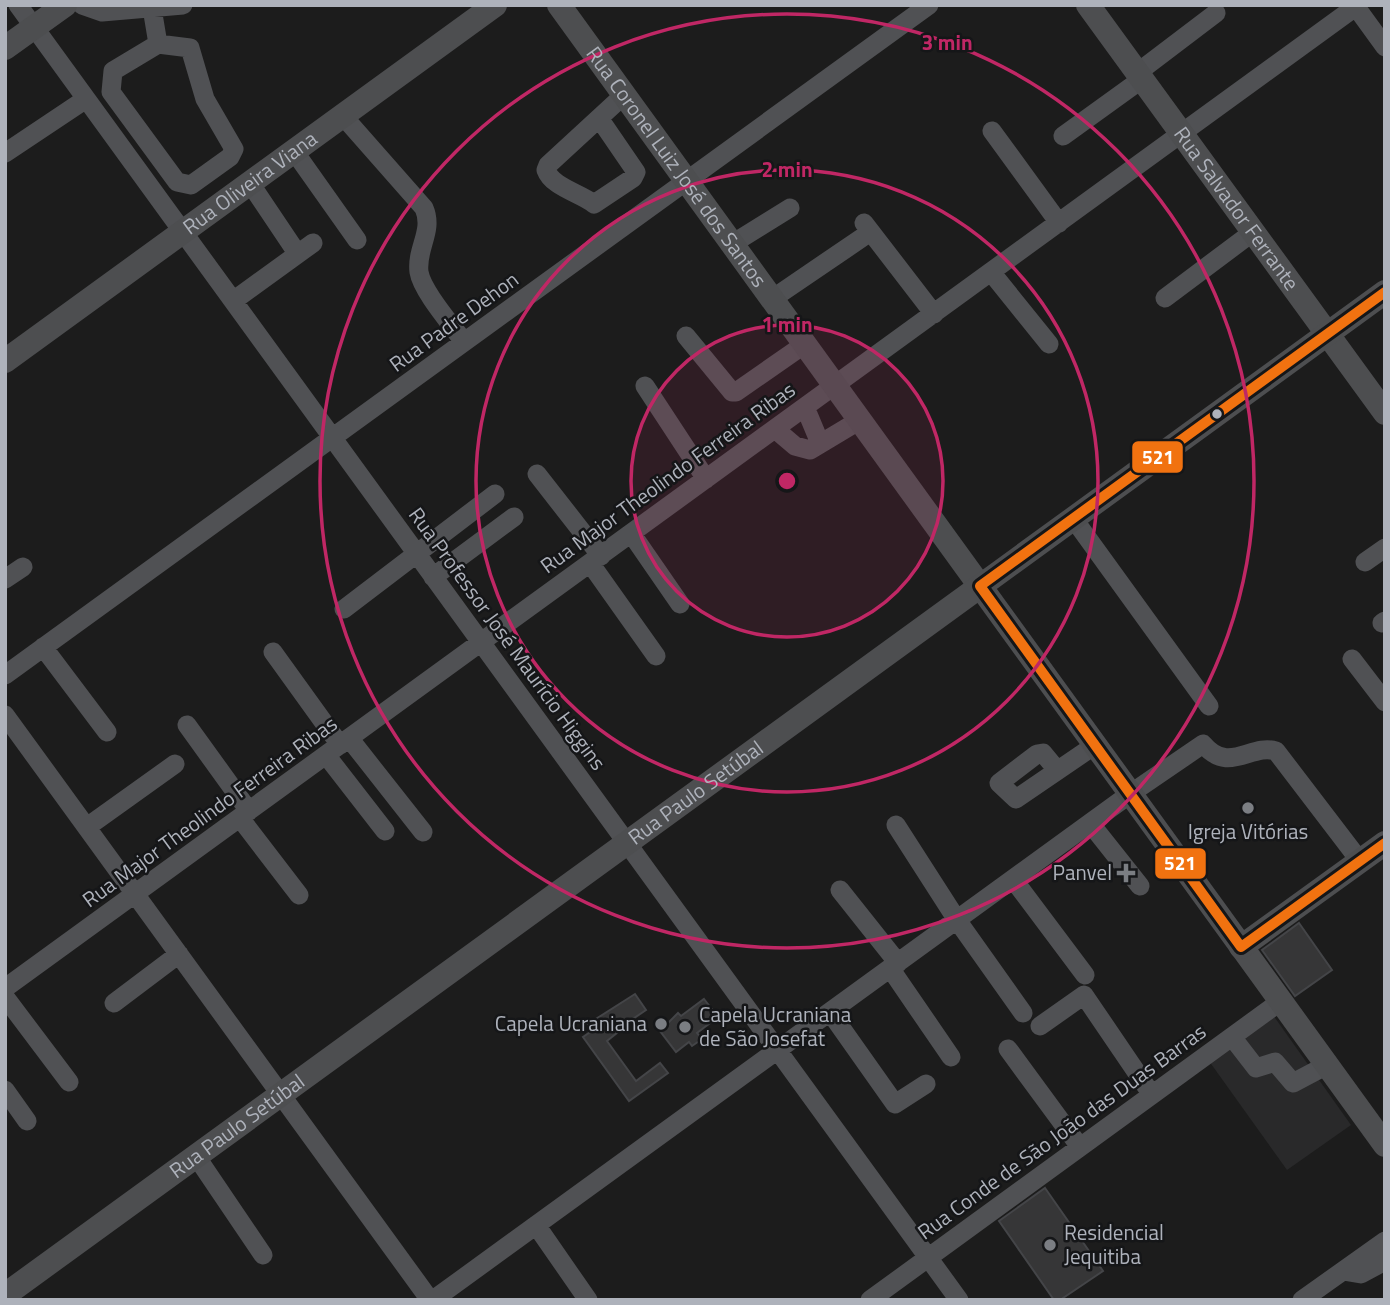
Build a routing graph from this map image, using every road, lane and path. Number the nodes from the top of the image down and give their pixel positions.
1 (18, 5) edge
2 (65, 5) edge
3 (82, 5) edge
4 (183, 5) edge
5 (559, 5) edge
6 (929, 5) edge
7 (1088, 5) edge
8 (1357, 6) edge
9 (152, 8) junction
10 (484, 9) edge
11 (1216, 13) dead end
12 (34, 27) junction
13 (158, 44) junction
14 (1385, 47) edge
15 (5, 48) edge
16 (1140, 76) junction
17 (624, 95) junction
18 (86, 99) junction
19 (343, 116) junction
20 (599, 118) junction
21 (992, 131) dead end
22 (1182, 134) junction
23 (1063, 136) dead end
24 (294, 151) junction
25 (5, 153) edge
26 (686, 181) junction
27 (250, 183) junction
28 (790, 208) dead end
29 (1059, 223) junction
30 (183, 232) junction
31 (1253, 232) junction
32 (357, 240) dead end
33 (732, 244) junction
34 (990, 272) junction
35 (1385, 292) edge
36 (1165, 298) dead end
37 (772, 299) junction
38 (233, 301) junction
39 (934, 314) junction
40 (1327, 334) junction
41 (686, 336) dead end
42 (464, 342) junction
43 (805, 344) junction
44 (1049, 344) dead end
45 (5, 361) edge
46 (645, 386) dead end
47 (835, 386) junction
48 (806, 407) junction
49 (1385, 413) edge
50 (860, 420) junction
51 (775, 429) junction
52 (332, 438) junction
53 (820, 443) junction
54 (537, 474) dead end
55 (706, 479) junction
56 (495, 494) dead end
57 (514, 517) dead end
58 (1073, 518) junction
59 (631, 533) junction
60 (1385, 548) edge
61 (417, 554) junction
62 (595, 559) junction
63 (1365, 562) dead end
64 (23, 567) dead end
65 (433, 577) junction
66 (5, 579) edge
67 (980, 586) junction
68 (680, 604) dead end
69 (344, 609) dead end
70 (481, 642) junction
71 (43, 647) junction
72 (273, 652) dead end
73 (656, 656) dead end
74 (1352, 659) dead end
75 (5, 675) edge
76 (1385, 702) edge
77 (1209, 706) dead end
78 (5, 715) edge
79 (187, 725) dead end
80 (107, 732) dead end
81 (1095, 745) junction
82 (339, 746) junction
83 (175, 764) dead end
84 (1058, 770) dead end
85 (1130, 793) junction
86 (245, 814) junction
87 (1090, 822) junction
88 (896, 825) dead end
89 (87, 827) junction
90 (385, 831) dead end
91 (423, 832) dead end
92 (627, 843) junction
93 (1385, 843) edge
94 (1360, 860) junction
95 (1013, 879) junction
96 (1140, 886) dead end
97 (840, 890) dead end
98 (135, 894) junction
99 (299, 895) dead end
100 (957, 920) junction
101 (1241, 947) junction
102 (181, 958) junction
103 (894, 965) junction
104 (1086, 975) dead end
105 (5, 988) edge
106 (5, 997) edge
107 (1281, 1001) junction
108 (118, 1006) dead end
109 (830, 1012) junction
110 (1023, 1013) dead end
111 (1040, 1026) dead end
112 (1232, 1037) junction
113 (1008, 1049) dead end
114 (778, 1050) junction
115 (951, 1057) dead end
116 (1327, 1065) junction
117 (69, 1082) dead end
118 (926, 1084) dead end
119 (5, 1090) edge
120 (281, 1094) junction
121 (1152, 1095) junction
122 (27, 1121) dead end
123 (1382, 1136) edge
124 (1080, 1147) junction
125 (196, 1156) junction
126 (536, 1225) junction
127 (1385, 1241) edge
128 (263, 1255) dead end
129 (928, 1257) junction
130 (1385, 1261) edge
131 (1343, 1271) junction
132 (5, 1295) edge
133 (432, 1300) edge
134 (588, 1300) edge
135 (870, 1300) edge
136 (959, 1300) edge
137 (1302, 1300) edge

1 - 12 street, Rua Professor José Maurício Higgins
2 - 12 main road
3 - 9 street
4 - 9 street
5 - 17 main road, Rua Coronel Luiz José dos Santos
6 - 26 street, Rua Padre Dehon
7 - 16 main road, Rua Salvador Ferrante
8 - 14 street
8 - 22 street, Rua Major Theolindo Ferreira Ribas
9 - 13 street
10 - 19 main road, Rua Oliveira Viana
11 - 16 street
12 - 15 main road
12 - 18 street, Rua Professor José Maurício Higgins
13 - 13 street
16 - 22 main road, Rua Salvador Ferrante
16 - 23 street
17 - 20 street
17 - 26 main road, Rua Coronel Luiz José dos Santos
18 - 25 street
18 - 30 street, Rua Professor José Maurício Higgins
19 - 24 main road, Rua Oliveira Viana
19 - 42 street
20 - 20 street
21 - 29 street
22 - 29 street, Rua Major Theolindo Ferreira Ribas
22 - 31 main road, Rua Salvador Ferrante
24 - 27 main road, Rua Oliveira Viana
24 - 32 street
26 - 33 main road, Rua Coronel Luiz José dos Santos
26 - 42 street, Rua Padre Dehon
27 - 30 main road, Rua Oliveira Viana
27 - 38 street
28 - 33 street
29 - 34 street, Rua Major Theolindo Ferreira Ribas
30 - 38 street, Rua Professor José Maurício Higgins
30 - 45 main road, Rua Oliveira Viana
31 - 36 street
31 - 40 main road, Rua Salvador Ferrante
33 - 37 main road, Rua Coronel Luiz José dos Santos
34 - 39 street, Rua Major Theolindo Ferreira Ribas
34 - 44 street
35 - 40 main road, Rua Paulo Setúbal
37 - 39 street
37 - 43 main road, Rua Coronel Luiz José dos Santos
38 - 52 street, Rua Professor José Maurício Higgins
39 - 47 street, Rua Major Theolindo Ferreira Ribas
40 - 49 main road, Rua Salvador Ferrante
40 - 58 main road, Rua Paulo Setúbal
41 - 43 street
42 - 52 street, Rua Padre Dehon
43 - 47 main road, Rua Coronel Luiz José dos Santos
46 - 55 street
47 - 48 street, Rua Major Theolindo Ferreira Ribas
47 - 50 main road, Rua Coronel Luiz José dos Santos
48 - 51 street, Rua Major Theolindo Ferreira Ribas
48 - 53 street
50 - 53 street
50 - 67 main road, Rua Coronel Luiz José dos Santos
51 - 53 street
51 - 55 street, Rua Major Theolindo Ferreira Ribas
52 - 61 street, Rua Professor José Maurício Higgins
52 - 71 street, Rua Padre Dehon
54 - 62 street
55 - 59 street, Rua Major Theolindo Ferreira Ribas
56 - 61 street
57 - 65 street
58 - 67 main road, Rua Paulo Setúbal
58 - 77 street
59 - 62 street, Rua Major Theolindo Ferreira Ribas
59 - 68 street
60 - 63 street
61 - 65 street, Rua Professor José Maurício Higgins
61 - 69 street
62 - 70 street, Rua Major Theolindo Ferreira Ribas
62 - 73 street
64 - 66 street
65 - 70 street, Rua Professor José Maurício Higgins
67 - 81 main road, Rua Coronel Luiz José dos Santos
67 - 92 main road, Rua Paulo Setúbal
70 - 82 street, Rua Major Theolindo Ferreira Ribas
70 - 92 street, Rua Professor José Maurício Higgins
71 - 75 street, Rua Padre Dehon
71 - 80 street
72 - 82 street
74 - 76 street
78 - 89 street
79 - 86 street
81 - 84 street
81 - 85 main road, Rua Coronel Luiz José dos Santos
82 - 86 street, Rua Major Theolindo Ferreira Ribas
82 - 90 street
82 - 91 street
83 - 89 street
85 - 87 street
85 - 94 street
85 - 101 main road, Rua Coronel Luiz José dos Santos
86 - 98 street, Rua Major Theolindo Ferreira Ribas
86 - 99 street
87 - 95 street
87 - 96 street
88 - 100 street
89 - 98 street
92 - 114 street, Rua Professor José Maurício Higgins
92 - 120 main road, Rua Paulo Setúbal
93 - 94 main road
94 - 101 main road
95 - 100 street
95 - 104 street
97 - 103 street
98 - 102 street
98 - 105 street, Rua Major Theolindo Ferreira Ribas
100 - 103 street
100 - 110 street
101 - 107 main road, Rua Coronel Luiz José dos Santos
102 - 108 street
102 - 120 street
103 - 109 street
103 - 115 street
106 - 117 street
107 - 112 street, Rua Conde de São João das Duas Barras
107 - 116 main road, Rua Coronel Luiz José dos Santos
109 - 114 street
109 - 118 street
111 - 121 street
112 - 116 street
112 - 121 street, Rua Conde de São João das Duas Barras
113 - 124 street
114 - 126 street
114 - 129 street, Rua Professor José Maurício Higgins
116 - 123 main road, Rua Coronel Luiz José dos Santos
119 - 122 street
120 - 125 main road, Rua Paulo Setúbal
120 - 133 street
121 - 124 street, Rua Conde de São João das Duas Barras
124 - 129 street, Rua Conde de São João das Duas Barras
125 - 128 street
125 - 132 main road, Rua Paulo Setúbal
126 - 133 street
126 - 134 street
127 - 131 street
129 - 135 street, Rua Conde de São João das Duas Barras
129 - 136 street, Rua Professor José Maurício Higgins
130 - 131 street
131 - 137 street

